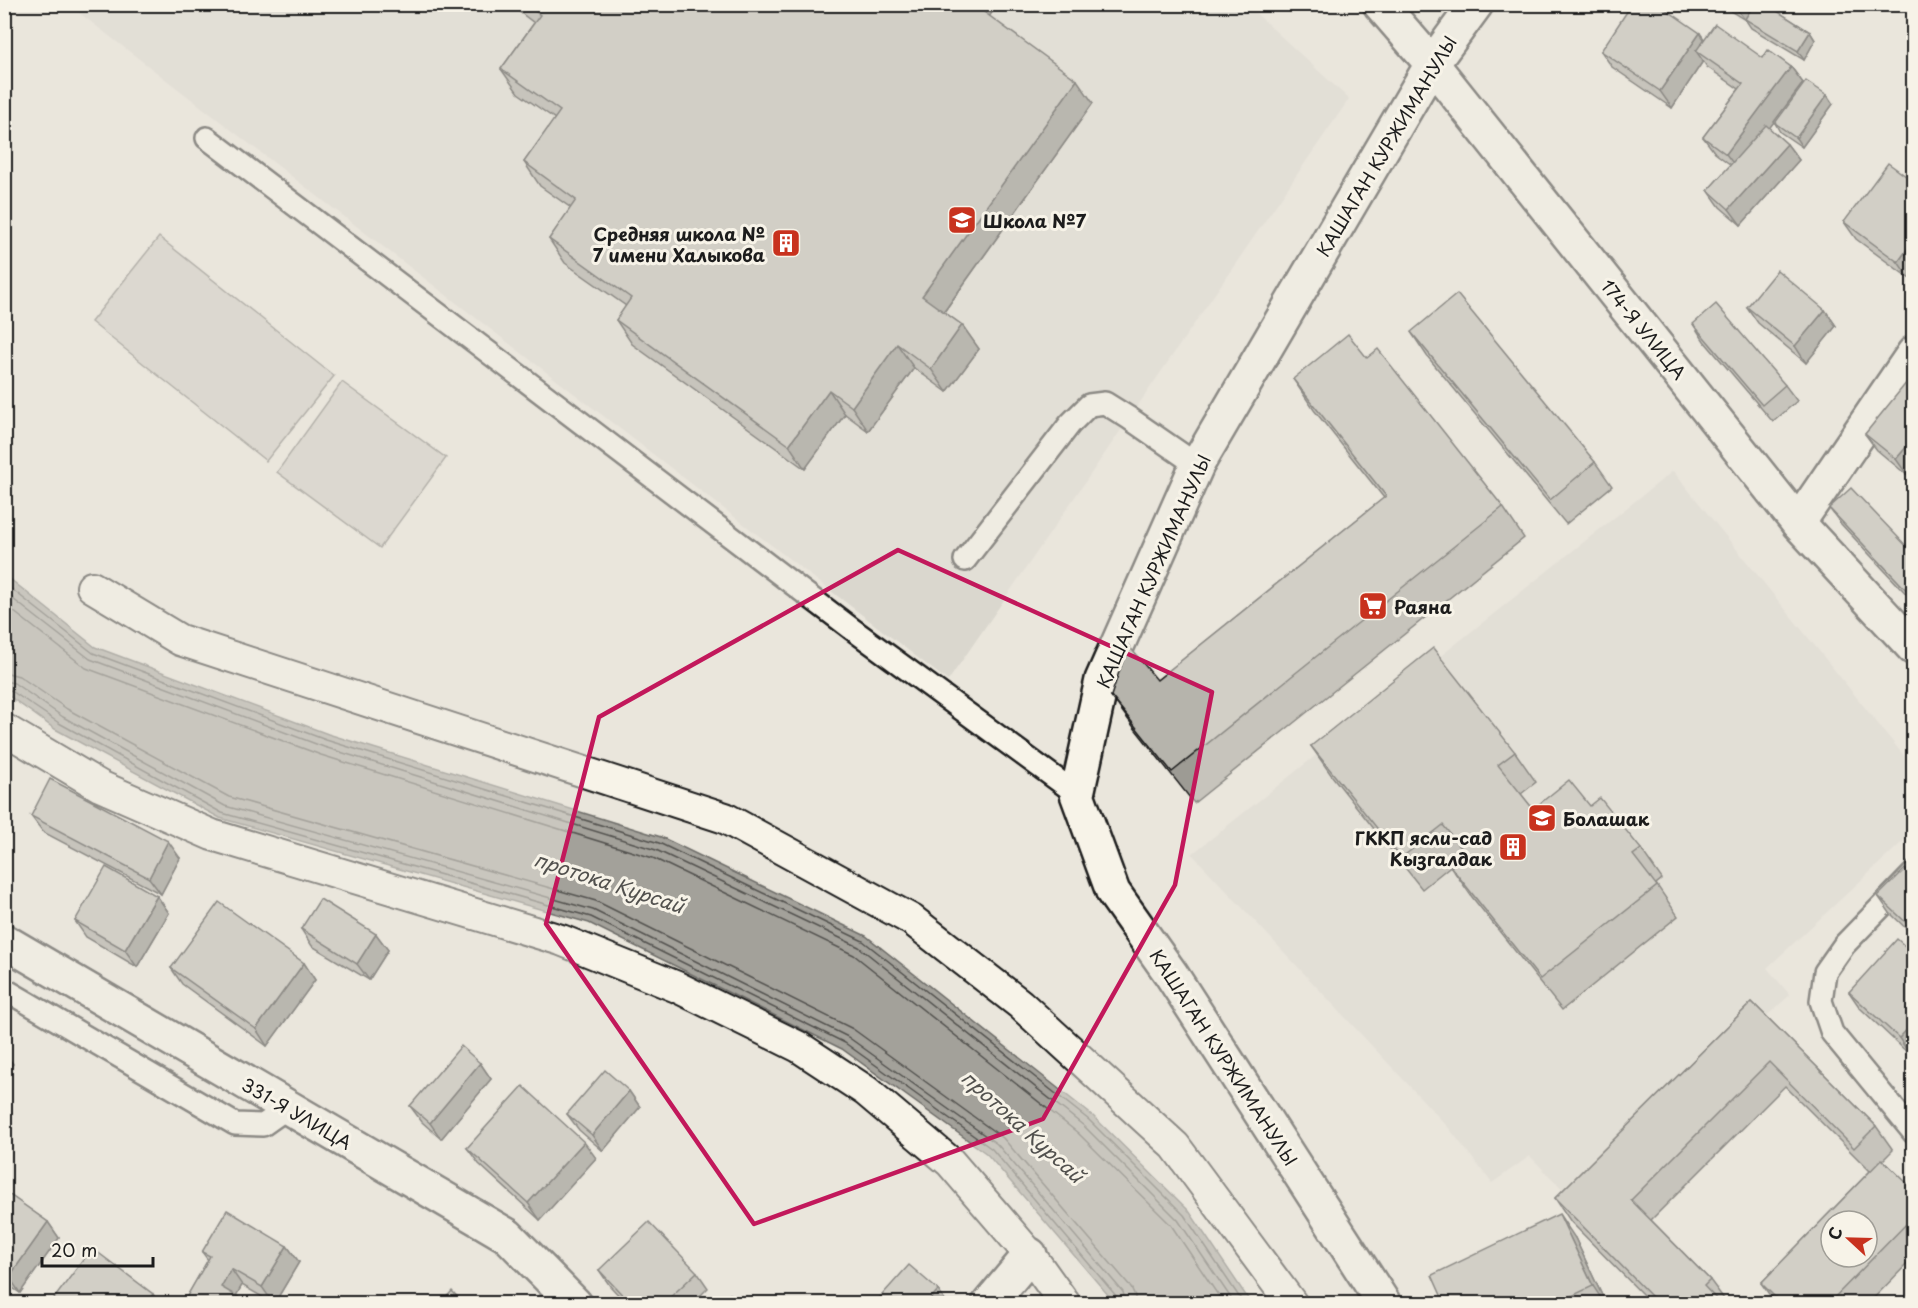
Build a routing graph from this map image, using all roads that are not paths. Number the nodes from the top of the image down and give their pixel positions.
1 (1380, 4) edge
2 (1476, 4) edge
3 (1432, 64) junction
4 (207, 138) dead end
5 (1914, 353) edge
6 (1197, 465) junction
7 (1798, 523) junction
8 (965, 560) dead end
9 (92, 587) dead end
10 (1914, 648) edge
11 (4, 729) edge
12 (1077, 794) junction
13 (1914, 873) edge
14 (5, 943) edge
15 (4, 989) edge
16 (287, 1108) junction
17 (1914, 1133) edge
18 (1030, 1255) junction
19 (575, 1304) edge
20 (989, 1304) edge
21 (1065, 1304) edge
22 (1292, 1304) edge
23 (1384, 1304) edge

1 - 3 street, 174-Я УЛИЦА
2 - 3 street, КАШАГАН КУРЖИМАНУЛЫ
3 - 6 street, КАШАГАН КУРЖИМАНУЛЫ
3 - 7 street, 174-Я УЛИЦА
4 - 12 lane
5 - 7 street
6 - 8 lane
6 - 12 street, КАШАГАН КУРЖИМАНУЛЫ
7 - 10 street, 174-Я УЛИЦА
9 - 22 street
11 - 18 street
12 - 23 street, КАШАГАН КУРЖИМАНУЛЫ
13 - 17 lane
14 - 16 street, 331-Я УЛИЦА
15 - 16 lane
16 - 19 street, 331-Я УЛИЦА
18 - 20 street
18 - 21 street

